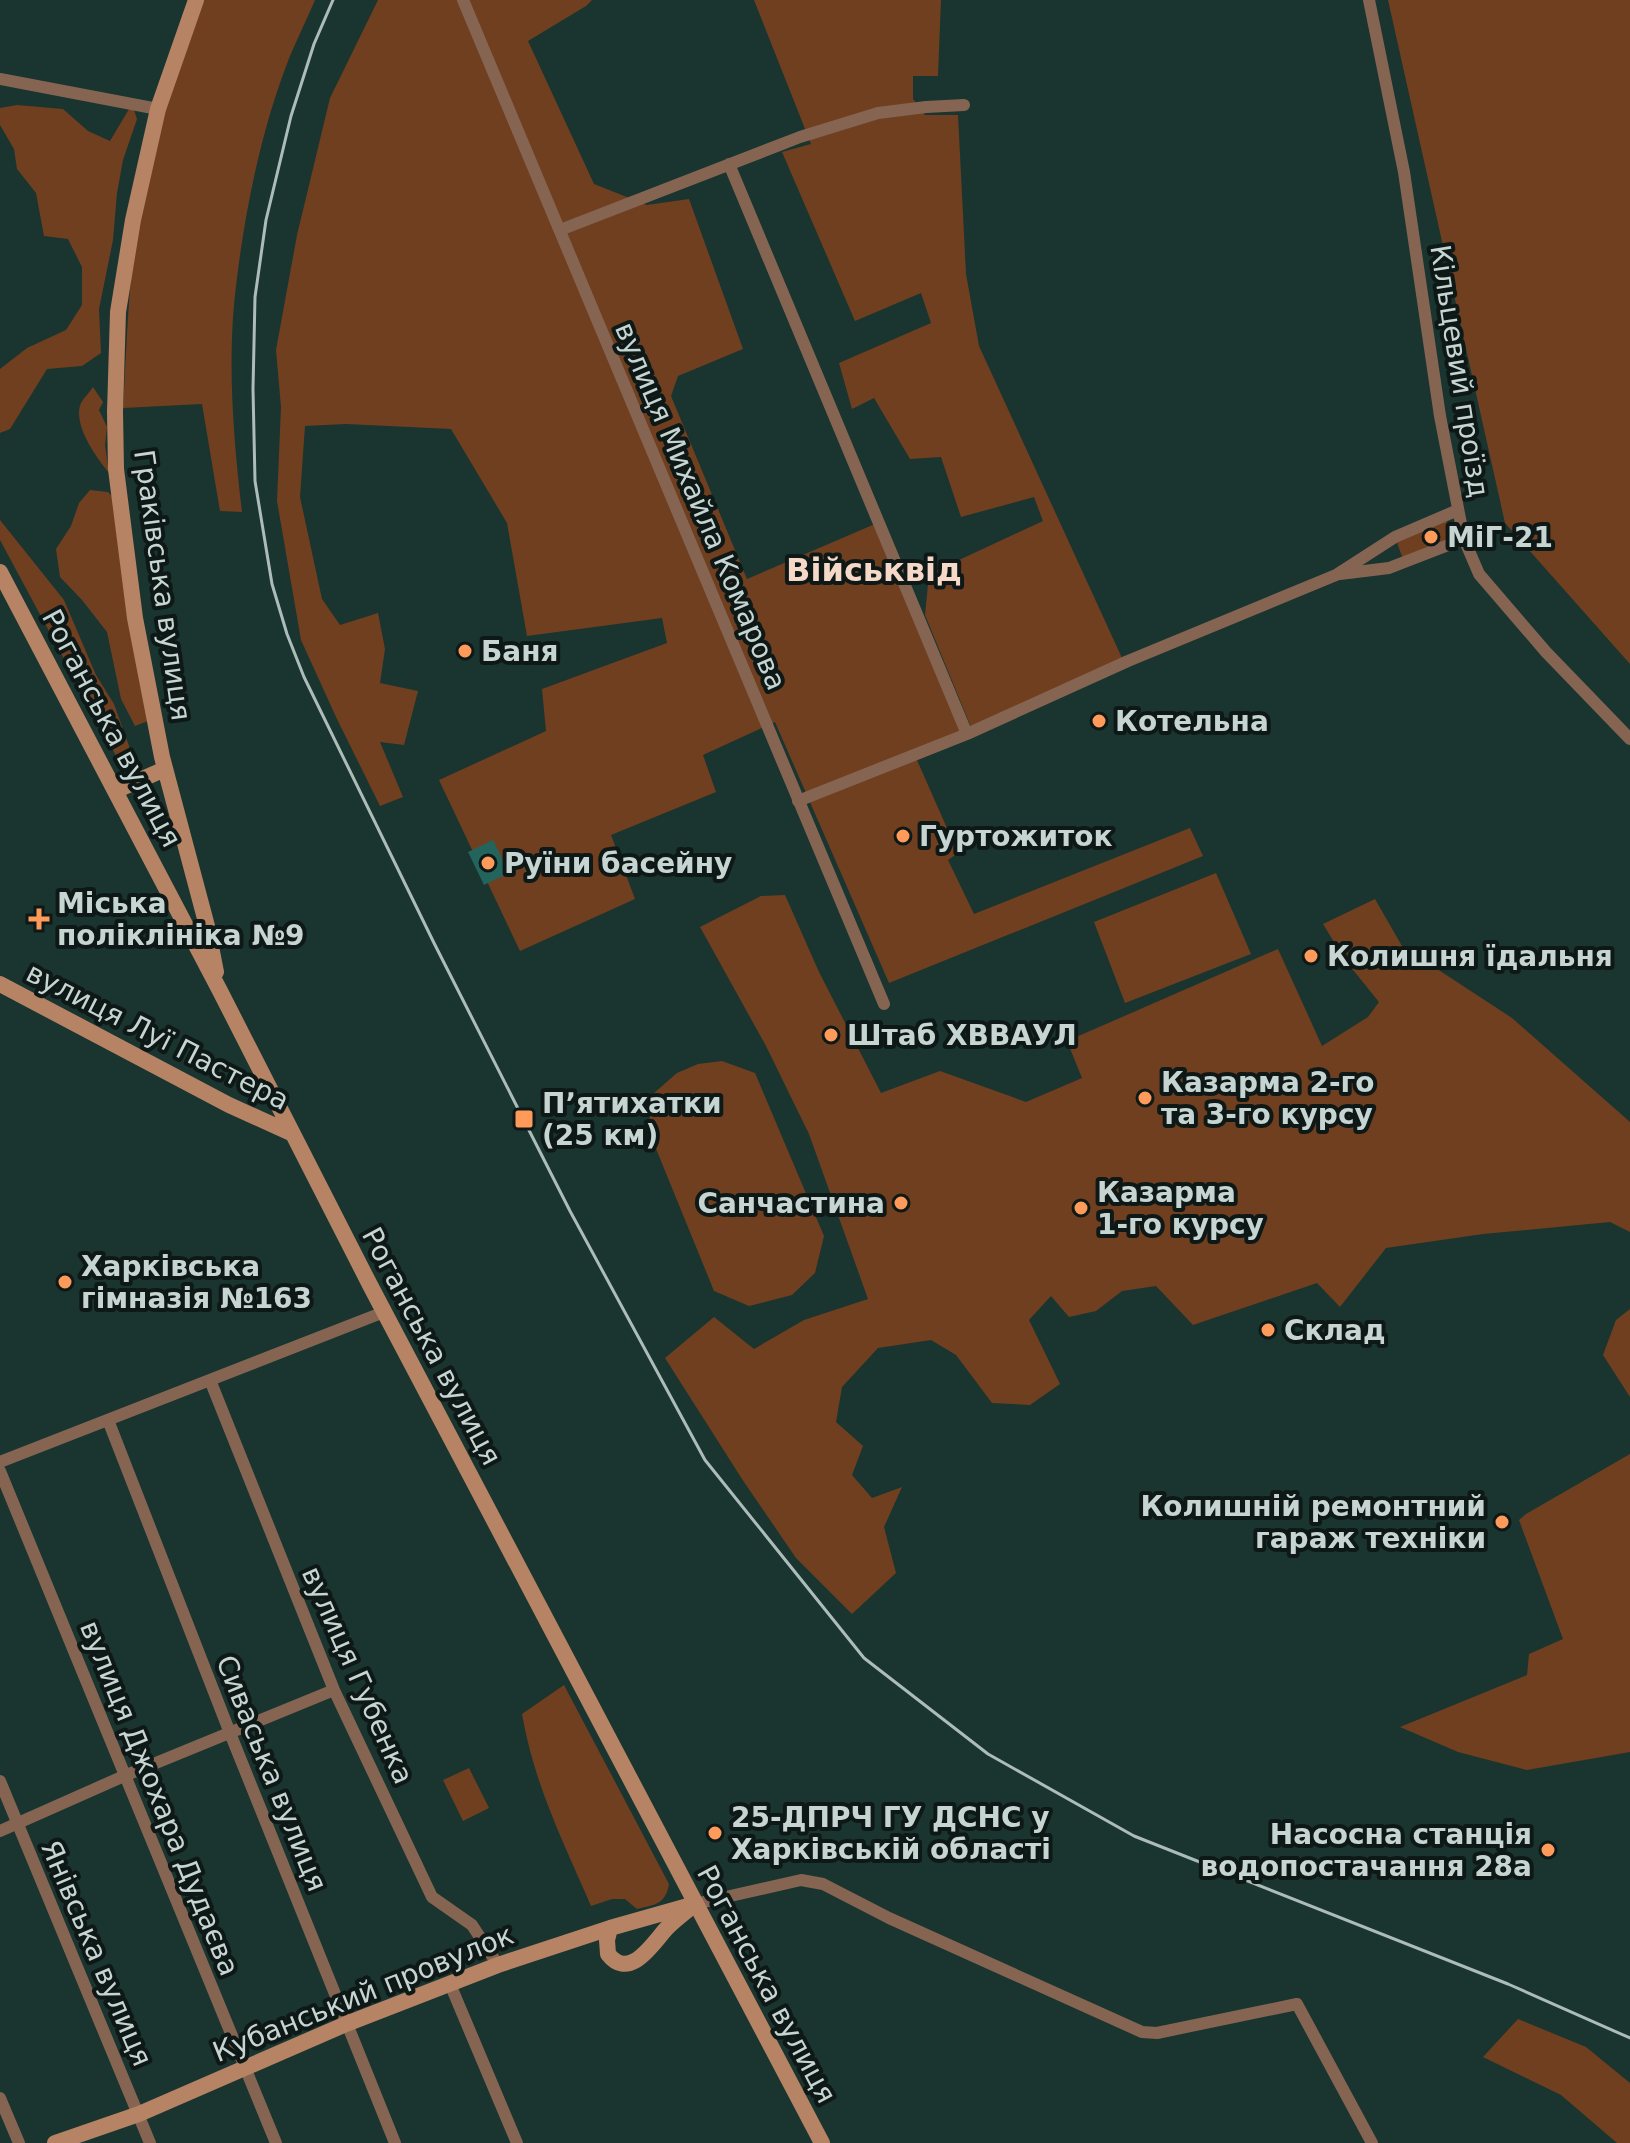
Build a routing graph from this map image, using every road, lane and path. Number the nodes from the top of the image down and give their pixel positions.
1 (196, 0) edge
2 (463, 0) edge
3 (1369, 0) edge
4 (0, 79) edge
5 (964, 105) dead end
6 (158, 109) junction
7 (729, 164) junction
8 (560, 230) junction
9 (1458, 510) junction
10 (1464, 539) junction
11 (0, 572) edge
12 (1336, 575) junction
13 (967, 734) junction
14 (1630, 739) edge
15 (165, 769) junction
16 (115, 791) junction
17 (798, 801) junction
18 (0, 984) edge
19 (219, 989) junction
20 (884, 1004) dead end
21 (293, 1134) junction
22 (384, 1312) junction
23 (210, 1380) junction
24 (108, 1420) junction
25 (0, 1462) edge
26 (0, 1471) edge
27 (334, 1690) junction
28 (230, 1733) junction
29 (124, 1776) junction
30 (0, 1781) edge
31 (16, 1824) junction
32 (0, 1831) edge
33 (695, 1904) junction
34 (610, 1928) junction
35 (498, 1965) junction
36 (450, 1984) junction
37 (346, 2024) junction
38 (246, 2069) junction
39 (0, 2098) edge
40 (139, 2114) junction
41 (19, 2143) edge
42 (55, 2143) edge
43 (150, 2143) edge
44 (276, 2143) edge
45 (395, 2143) edge
46 (517, 2143) edge
47 (822, 2143) edge
48 (1372, 2143) edge

1 - 6 street, Граківська вулиця
2 - 8 street, вулиця Михайла Комарова
3 - 9 street, Кільцевий проїзд
4 - 6 street
5 - 7 street
6 - 15 street, Граківська вулиця
7 - 8 street
7 - 13 street
8 - 17 street, вулиця Михайла Комарова
9 - 10 street, Кільцевий проїзд
9 - 12 street
10 - 12 street
10 - 14 street, Кільцевий проїзд
11 - 16 street, Роганська вулиця
12 - 13 street
13 - 17 street
15 - 16 street
15 - 19 street, Граківська вулиця
16 - 19 street, Роганська вулиця
17 - 20 street, вулиця Михайла Комарова
18 - 21 street, вулиця Луї Пастера
19 - 21 street, Роганська вулиця
21 - 22 street, Роганська вулиця
22 - 23 street
22 - 33 street, Роганська вулиця
23 - 24 street
23 - 27 street, вулиця Губенка
24 - 25 street
24 - 28 street, Сиваська вулиця
26 - 29 street, вулиця Джохара Дудаєва
27 - 28 street
27 - 35 street, вулиця Губенка
28 - 29 street
28 - 37 street, Сиваська вулиця
29 - 31 street
29 - 38 street, вулиця Джохара Дудаєва
30 - 31 street, Янівська вулиця
31 - 32 street
31 - 40 street, Янівська вулиця
33 - 34 street, Кубанський провулок
33 - 34 street
33 - 47 street, Роганська вулиця
33 - 48 street
34 - 35 street, Кубанський провулок
35 - 36 street, Кубанський провулок
36 - 37 street, Кубанський провулок
36 - 46 street
37 - 38 street, Кубанський провулок
37 - 45 street, Сиваська вулиця
38 - 40 street, Кубанський провулок
38 - 44 street, вулиця Джохара Дудаєва
39 - 41 street
40 - 42 street, Кубанський провулок
40 - 43 street, Янівська вулиця

